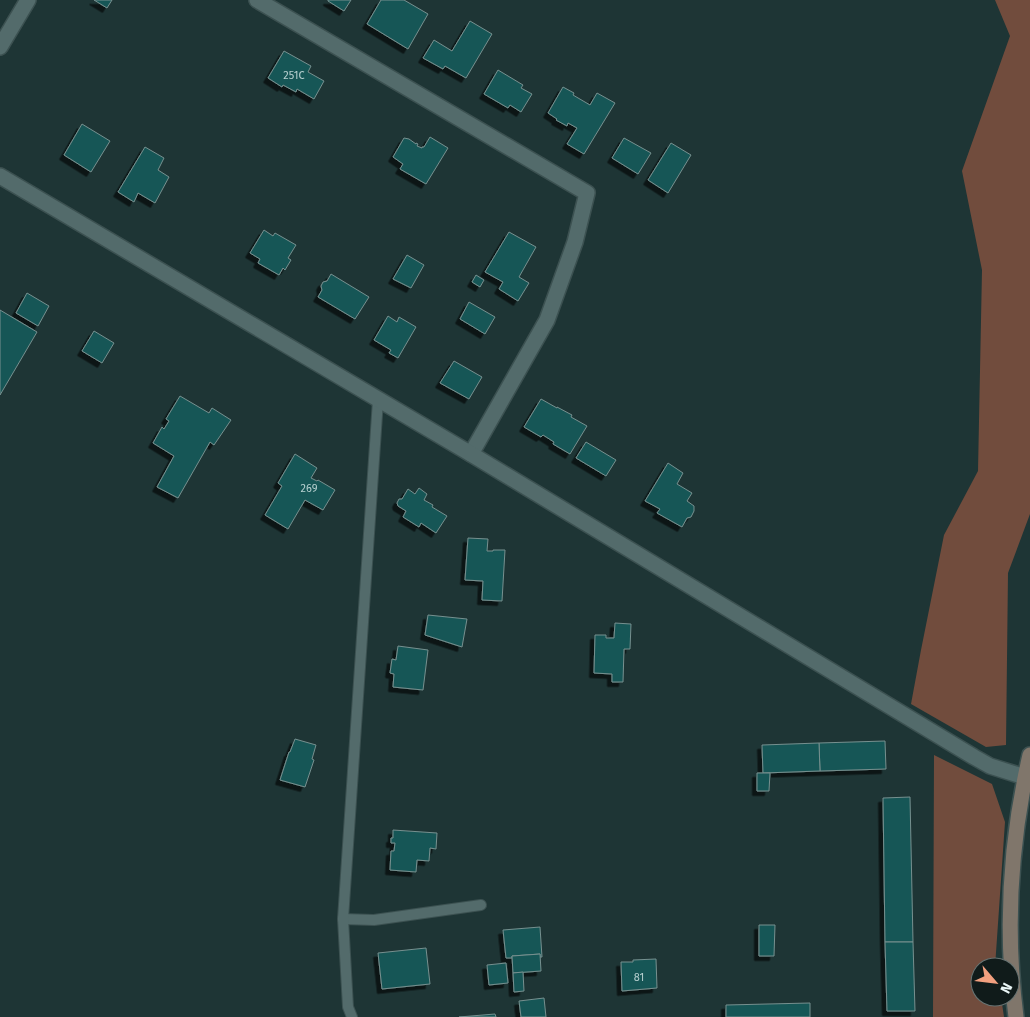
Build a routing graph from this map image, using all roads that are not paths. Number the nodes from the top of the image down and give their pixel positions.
1 (28, 0) edge
2 (257, 0) edge
3 (0, 47) edge
4 (0, 176) edge
5 (378, 400) junction
6 (471, 454) junction
7 (1030, 755) edge
8 (1025, 777) junction
9 (481, 905) dead end
10 (343, 919) junction
11 (352, 1017) edge
12 (1016, 1017) edge

1 - 3 street
2 - 6 street
4 - 5 street
5 - 6 street
5 - 10 lane
6 - 8 street
7 - 8 street
8 - 12 street
9 - 10 lane
10 - 11 lane

